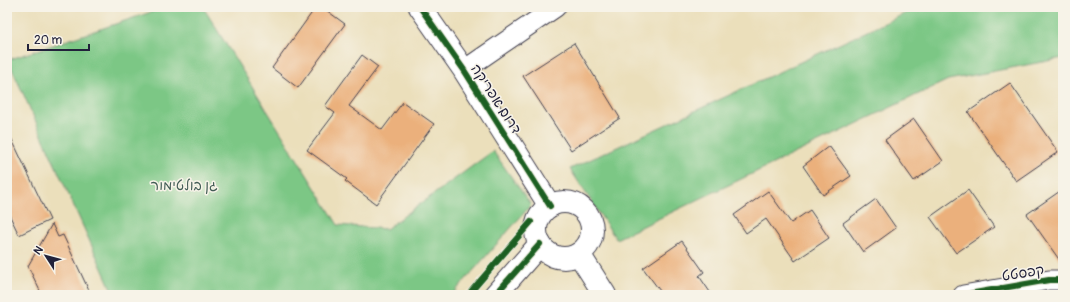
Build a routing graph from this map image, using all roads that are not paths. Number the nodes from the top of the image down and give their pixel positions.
1 (420, 7) edge
2 (556, 7) edge
3 (464, 70) junction
4 (550, 206) junction
5 (540, 244) junction
6 (579, 254) junction
7 (1063, 280) edge
8 (495, 295) edge
9 (605, 295) edge
10 (963, 295) edge

1 - 3 street, דרום אפריקה
2 - 3 street
3 - 4 street, דרום אפריקה
4 - 5 street
4 - 6 street
5 - 6 street
5 - 8 street
6 - 9 street
7 - 10 street, קפסטט

